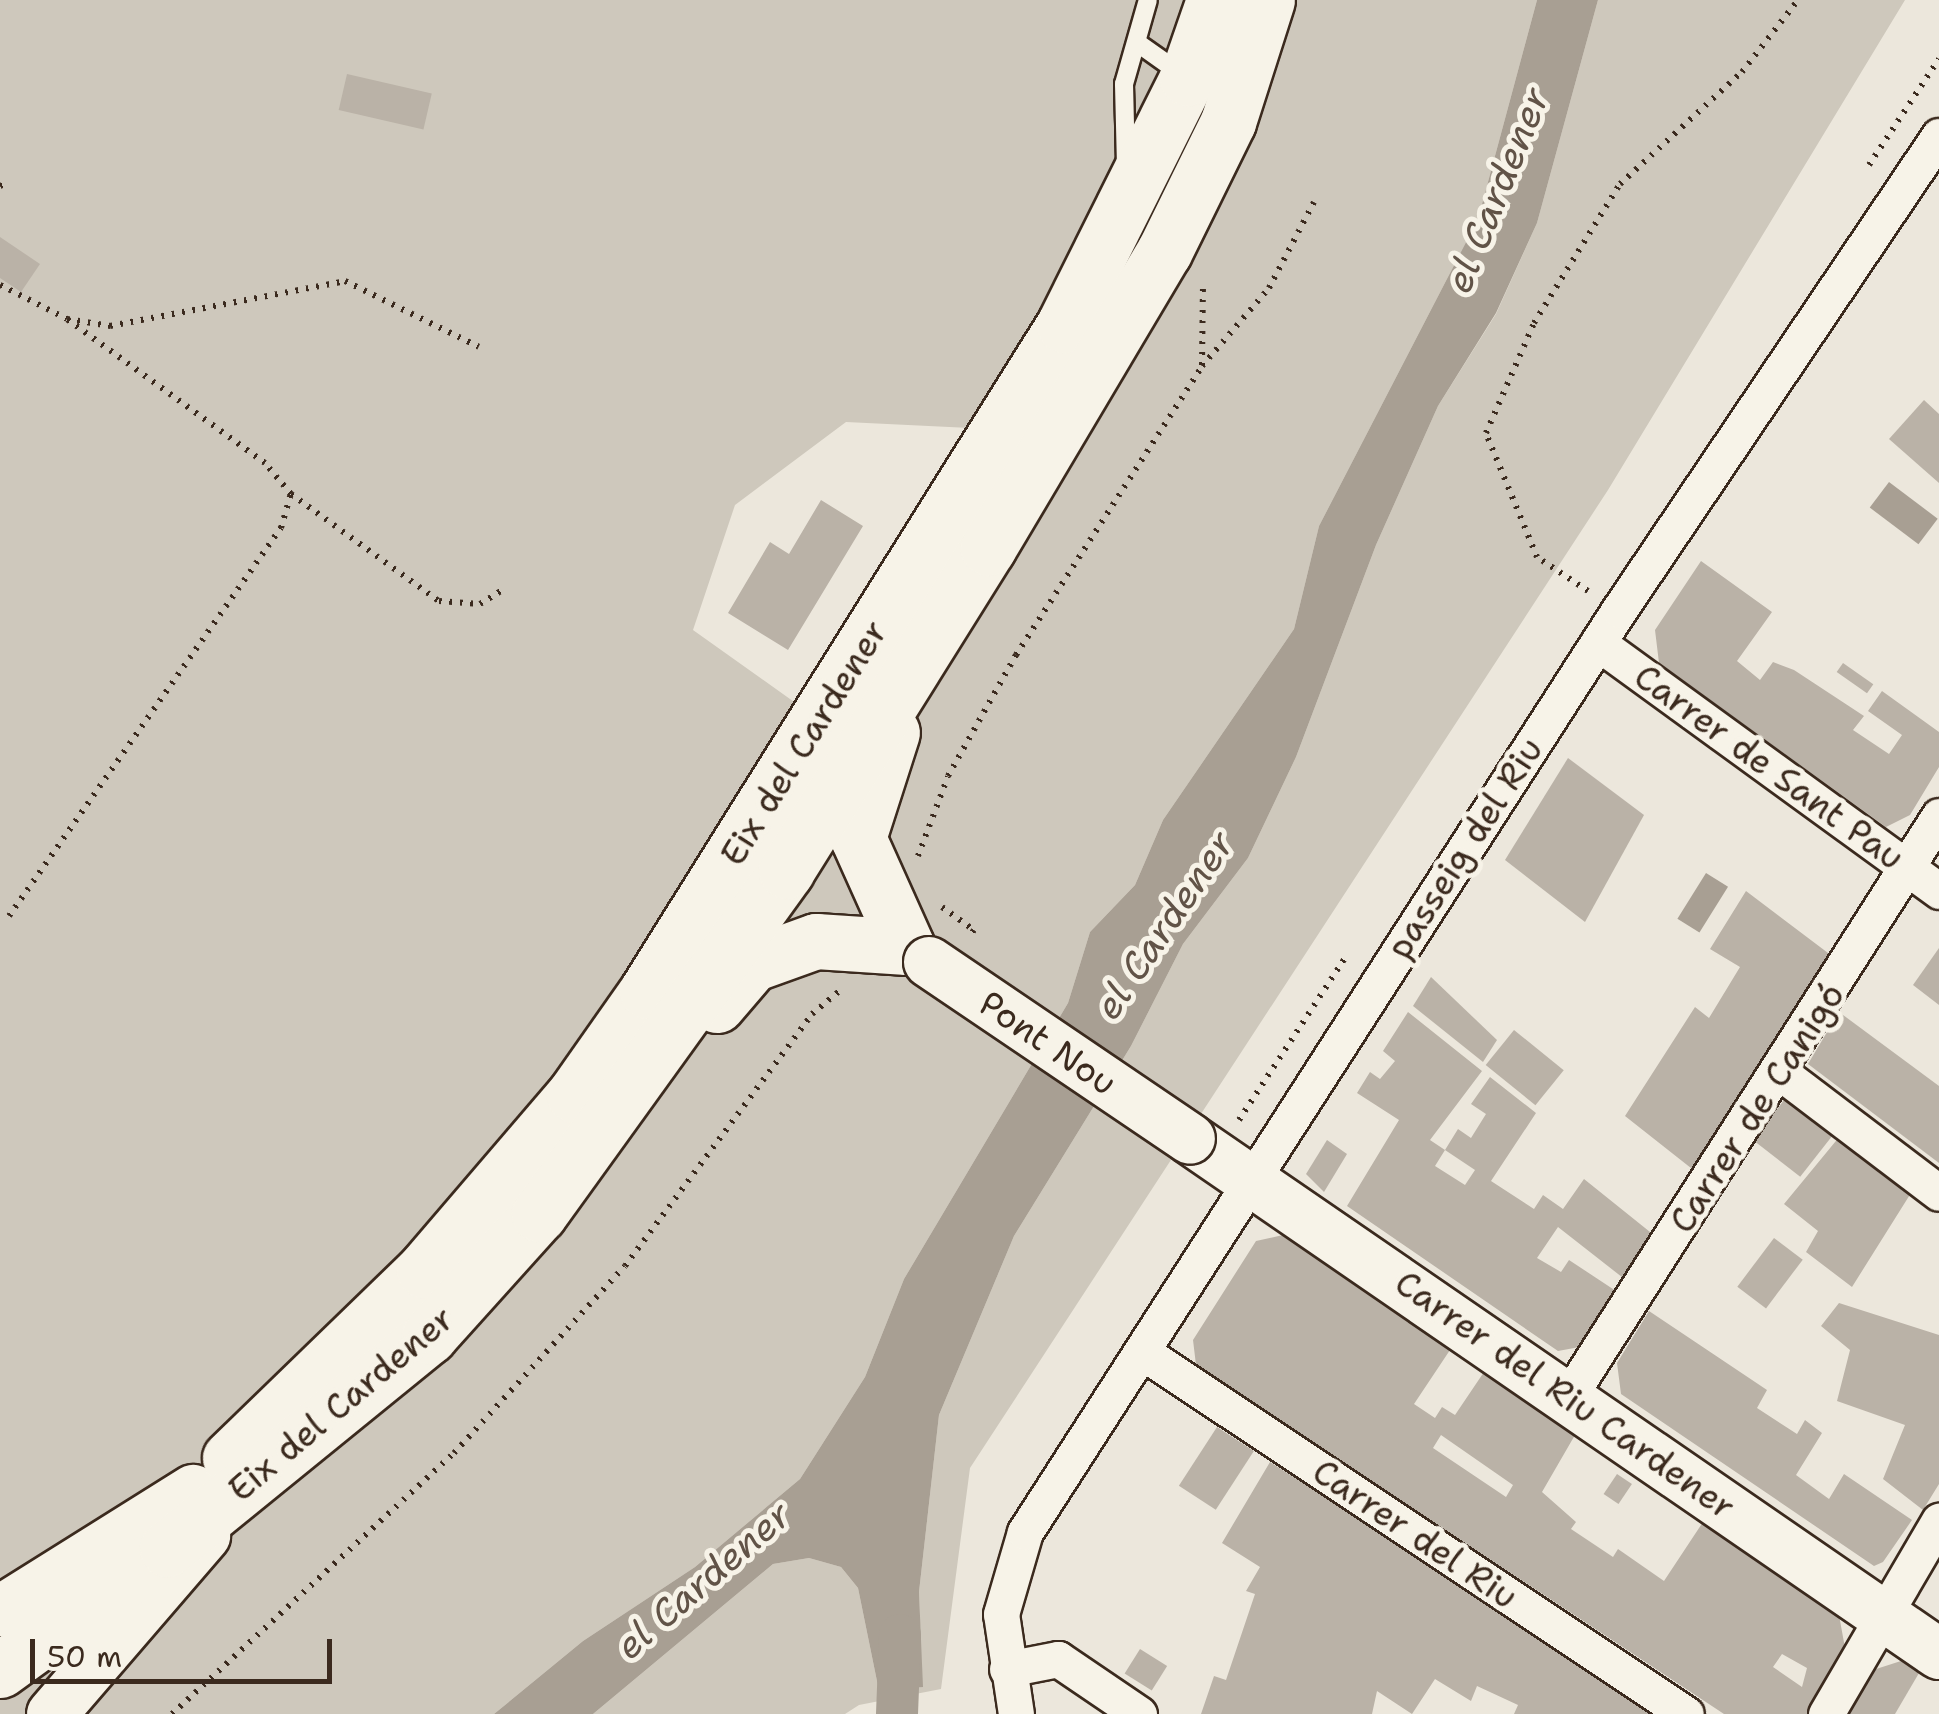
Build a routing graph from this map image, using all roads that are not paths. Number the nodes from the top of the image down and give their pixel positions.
1 (1148, 0) edge
2 (1214, 0) edge
3 (1267, 0) edge
4 (1139, 44) junction
5 (1188, 78) junction
6 (1939, 136) edge
7 (1128, 196) junction
8 (974, 470) junction
9 (930, 635) junction
10 (1598, 643) junction
11 (1939, 816) edge
12 (1910, 869) junction
13 (786, 871) junction
14 (1939, 890) edge
15 (906, 931) junction
16 (1781, 1073) junction
17 (634, 1089) junction
18 (1190, 1139) joint
19 (521, 1156) junction
20 (1250, 1180) junction
21 (1939, 1192) edge
22 (1144, 1354) junction
23 (1568, 1396) junction
24 (255, 1480) junction
25 (193, 1490) junction
26 (1939, 1520) edge
27 (0, 1611) edge
28 (1882, 1615) junction
29 (1939, 1654) edge
30 (0, 1669) edge
31 (1008, 1669) junction
32 (1015, 1709) edge
33 (52, 1714) edge
34 (1139, 1714) edge
35 (1686, 1714) edge
36 (1826, 1714) edge

1 - 4 lane
2 - 5 main road, Eix del Cardener
3 - 9 main road, Eix del Cardener
4 - 5 lane
4 - 7 lane
5 - 7 main road, Eix del Cardener
6 - 10 street, passeig del Riu
7 - 8 main road, Eix del Cardener
8 - 13 main road, Eix del Cardener
8 - 19 main road, Eix del Cardener
9 - 13 main road, Eix del Cardener
9 - 15 main road, Eix del Cardener
10 - 12 street, Carrer de Sant Pau
10 - 20 street, passeig del Riu
11 - 12 street, Carrer de Canigó
12 - 14 street, Carrer de Sant Pau
12 - 16 street, Carrer de Canigó
13 - 15 main road, Eix del Cardener
13 - 17 main road, Eix del Cardener
13 - 19 main road, Eix del Cardener
15 - 17 main road, Eix del Cardener
15 - 18 street, Pont Nou, bridge
16 - 21 street
16 - 23 street, Carrer de Canigó
17 - 24 main road, Eix del Cardener
18 - 20 street, Carrer del Riu Cardener
19 - 25 main road, Eix del Cardener
20 - 22 street, passeig del Riu
20 - 23 street, Carrer del Riu Cardener
22 - 31 street, passeig del Riu
22 - 35 street, Carrer del Riu
23 - 28 street, Carrer del Riu Cardener
24 - 30 main road, Eix del Cardener
24 - 33 street
25 - 27 street
25 - 30 main road, Eix del Cardener
26 - 28 street
28 - 29 street, Carrer del Riu Cardener
28 - 36 street
31 - 32 street, passeig del Riu
31 - 34 street

